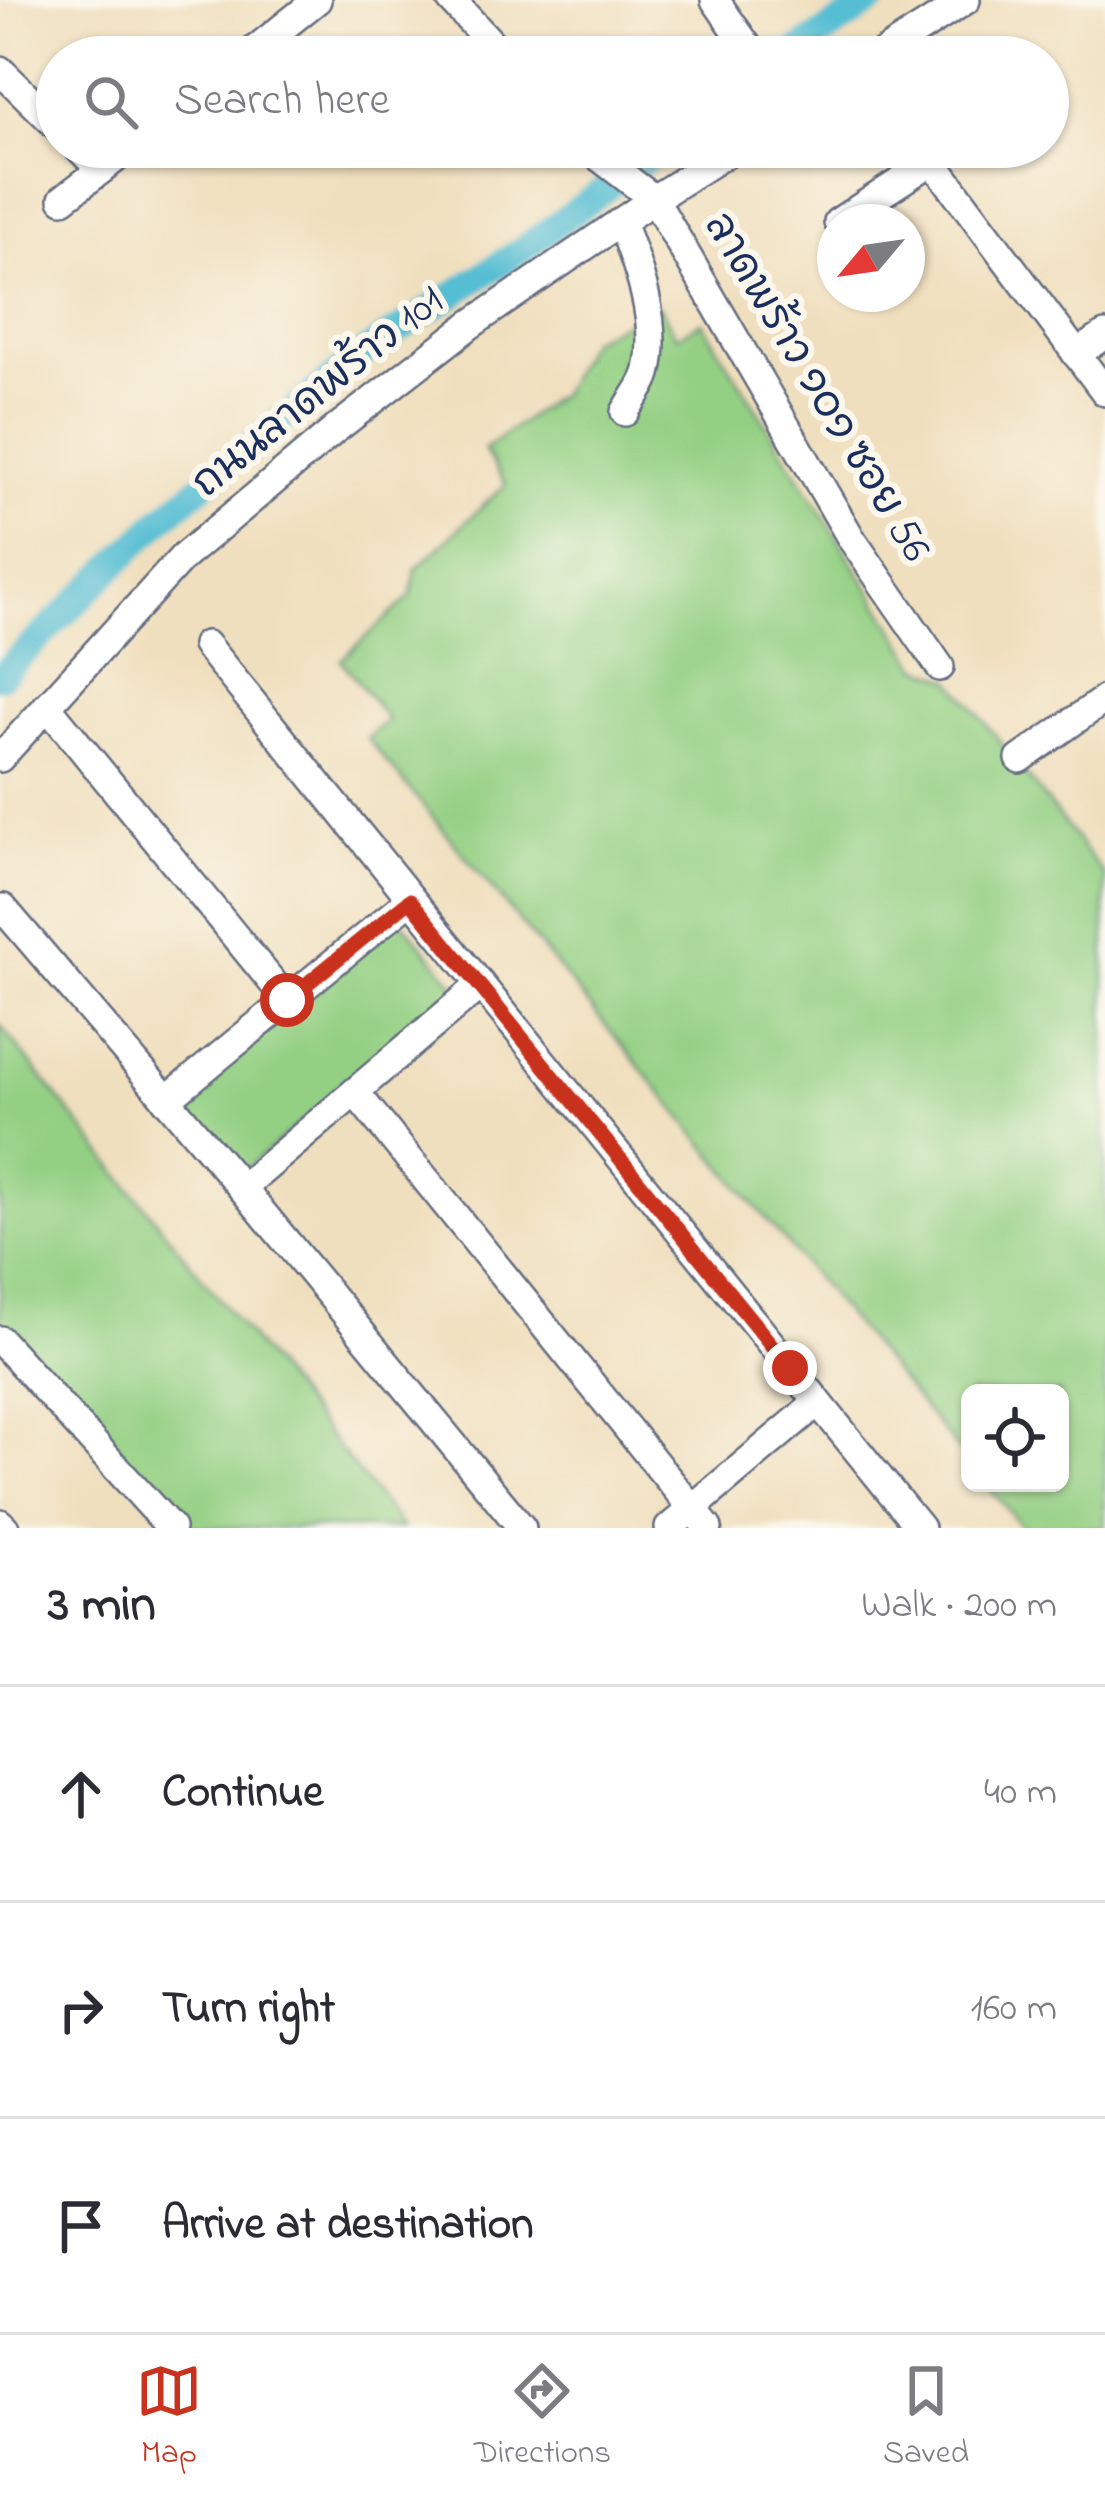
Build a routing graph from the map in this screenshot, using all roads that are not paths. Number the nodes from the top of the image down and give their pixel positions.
1 (317, 0) edge
2 (451, 0) edge
3 (715, 0) edge
4 (966, 0) edge
5 (272, 36) edge
6 (484, 36) edge
7 (740, 36) edge
8 (910, 36) edge
9 (0, 70) edge
10 (36, 105) edge
11 (104, 168) edge
12 (619, 168) edge
13 (694, 168) edge
14 (909, 168) edge
15 (937, 168) edge
16 (101, 170) joint
17 (646, 192) junction
18 (63, 199) dead end
19 (861, 204) edge
20 (621, 222) junction
21 (1105, 335) edge
22 (1076, 354) junction
23 (1105, 392) edge
24 (625, 412) dead end
25 (206, 645) dead end
26 (940, 668) dead end
27 (1105, 699) edge
28 (47, 706) junction
29 (0, 758) edge
30 (1020, 759) dead end
31 (410, 900) junction
32 (3, 908) edge
33 (479, 986) junction
34 (287, 1000) junction
35 (355, 1091) junction
36 (166, 1100) junction
37 (242, 1188) junction
38 (0, 1340) edge
39 (818, 1402) junction
40 (700, 1518) edge
41 (171, 1528) edge
42 (522, 1528) edge
43 (669, 1528) edge
44 (920, 1528) edge

1 - 5 street
2 - 6 street
3 - 7 street
4 - 8 street
9 - 10 street
11 - 16 street
12 - 17 street, ลาดพร้าว ๑๐๑ ซอย 56
13 - 17 street, ถนนลาดพร้าว 101
14 - 19 street
15 - 22 street
16 - 18 street
17 - 20 street, ถนนลาดพร้าว 101
17 - 26 street, ลาดพร้าว ๑๐๑ ซอย 56
20 - 24 street
20 - 28 street, ถนนลาดพร้าว 101
21 - 22 street
22 - 23 street
25 - 31 street
27 - 30 street
28 - 29 street, ถนนลาดพร้าว 101
28 - 34 street
31 - 33 street
31 - 34 street
32 - 36 street
33 - 35 street
33 - 39 street
34 - 36 street
35 - 37 street
35 - 40 street
36 - 37 street
37 - 42 street
38 - 41 street
39 - 40 street
39 - 44 street
40 - 43 street

